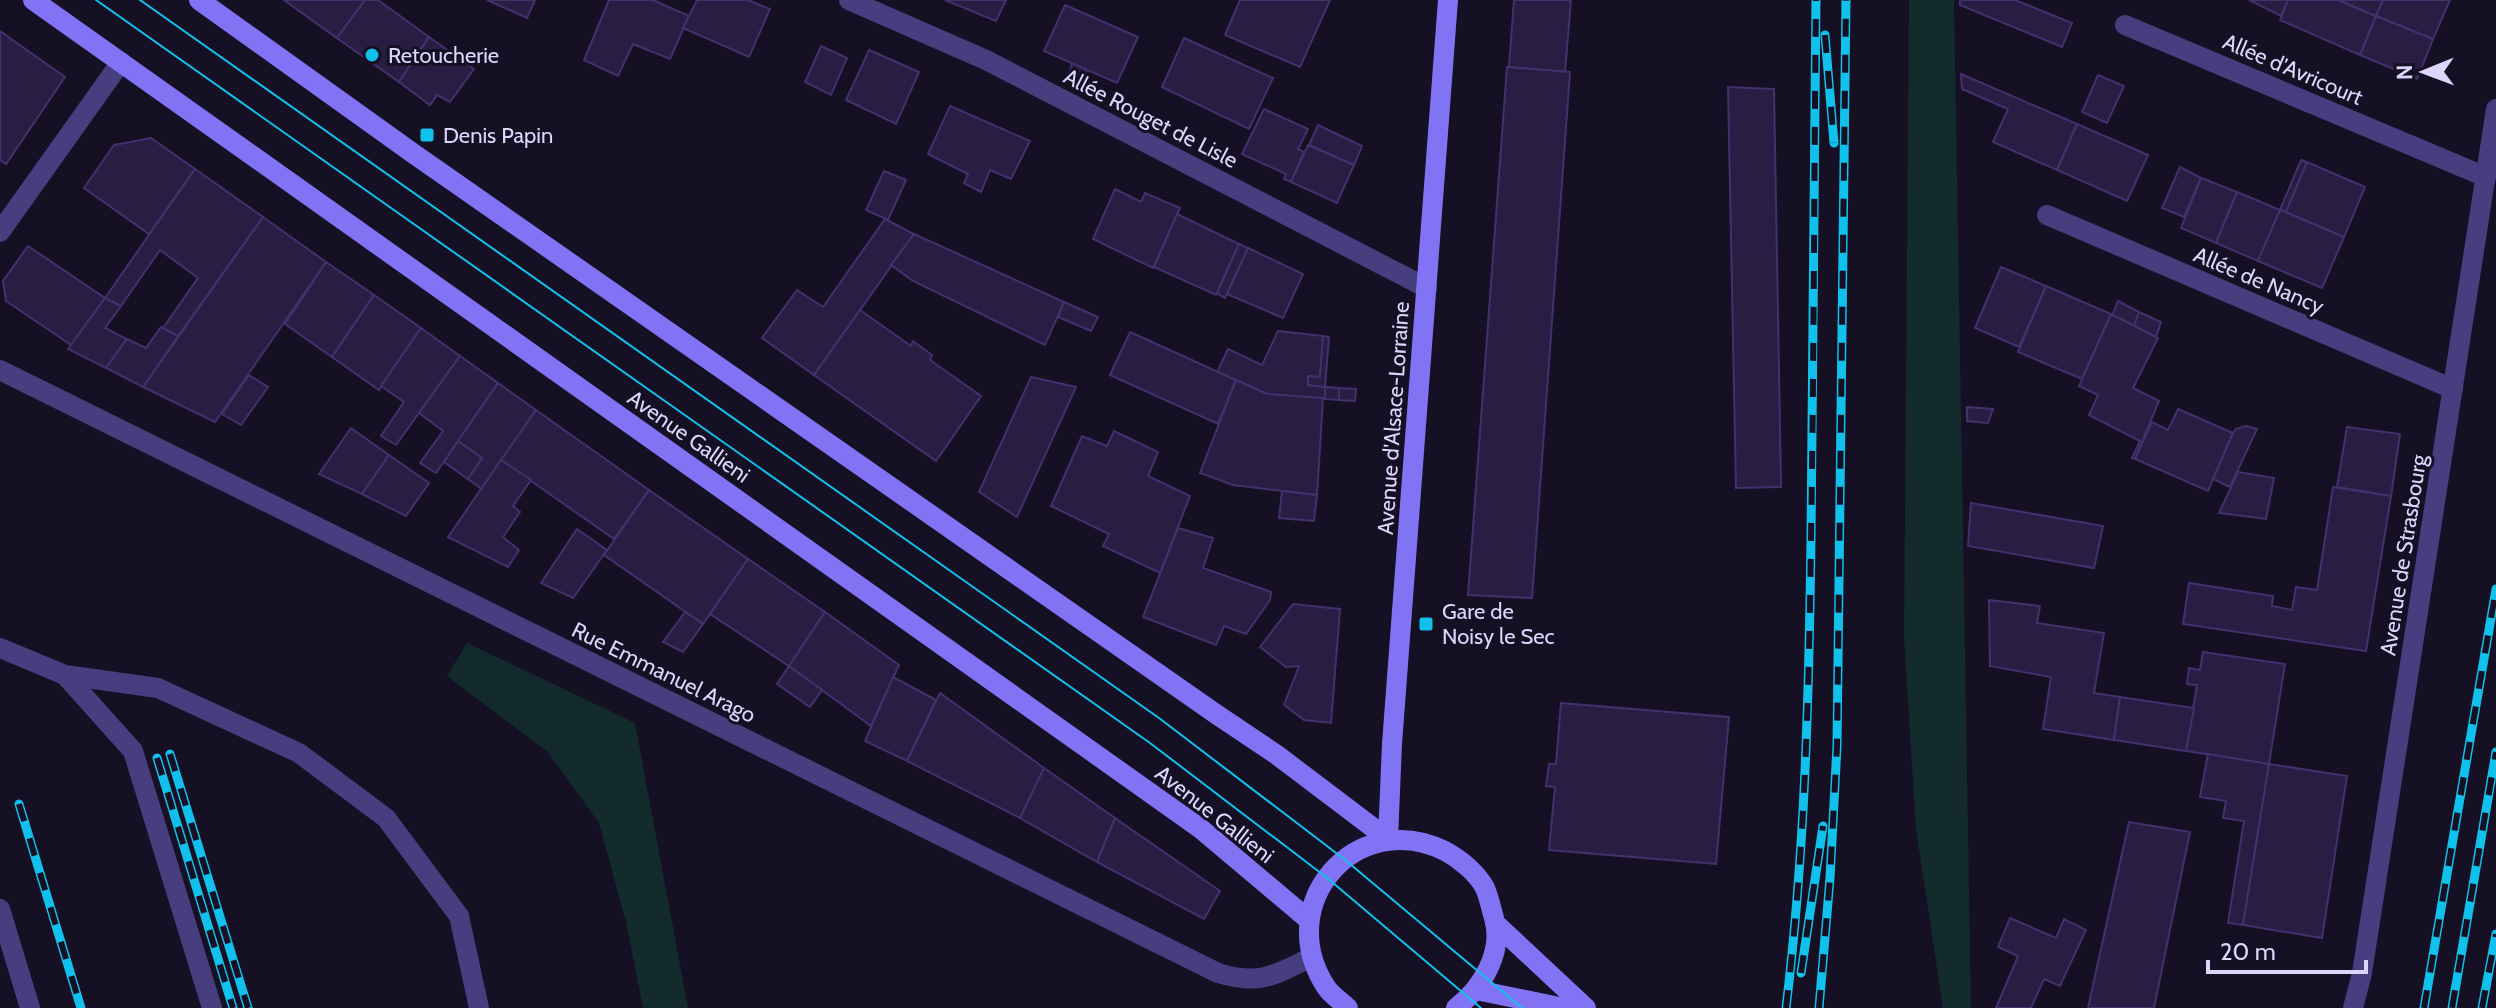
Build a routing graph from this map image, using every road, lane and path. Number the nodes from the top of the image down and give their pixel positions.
1 (33, 0) edge
2 (199, 0) edge
3 (849, 0) edge
4 (1448, 0) edge
5 (2125, 25) dead end
6 (121, 62) junction
7 (2496, 109) edge
8 (2486, 177) junction
9 (2047, 215) dead end
10 (0, 232) edge
11 (1427, 288) junction
12 (0, 370) edge
13 (2453, 389) junction
14 (0, 648) edge
15 (65, 675) junction
16 (1388, 839) junction
17 (0, 909) edge
18 (1309, 920) junction
19 (1495, 923) junction
20 (1312, 957) junction
21 (1476, 990) junction
22 (30, 1008) edge
23 (212, 1008) edge
24 (479, 1008) edge
25 (1348, 1008) edge
26 (1456, 1008) edge
27 (1564, 1008) edge
28 (1586, 1008) edge
29 (2353, 1008) edge

1 - 6 street, Avenue Gallieni
2 - 16 street
3 - 11 street, Allée Rouget de Lisle
4 - 11 street, Avenue d'Alsace-Lorraine
5 - 8 street, Allée d'Avricourt
6 - 10 street
6 - 18 street, Avenue Gallieni
7 - 8 street, Avenue de Strasbourg
8 - 13 street, Avenue de Strasbourg
9 - 13 street, Allée de Nancy
11 - 16 street, Avenue d'Alsace-Lorraine
12 - 20 street, Rue Emmanuel Arago
13 - 29 street, Avenue de Strasbourg
14 - 15 street
15 - 23 street
15 - 24 street
16 - 18 street
16 - 19 street
17 - 22 street
18 - 20 street
19 - 21 street
19 - 28 street
20 - 25 street
21 - 26 street
21 - 27 street

